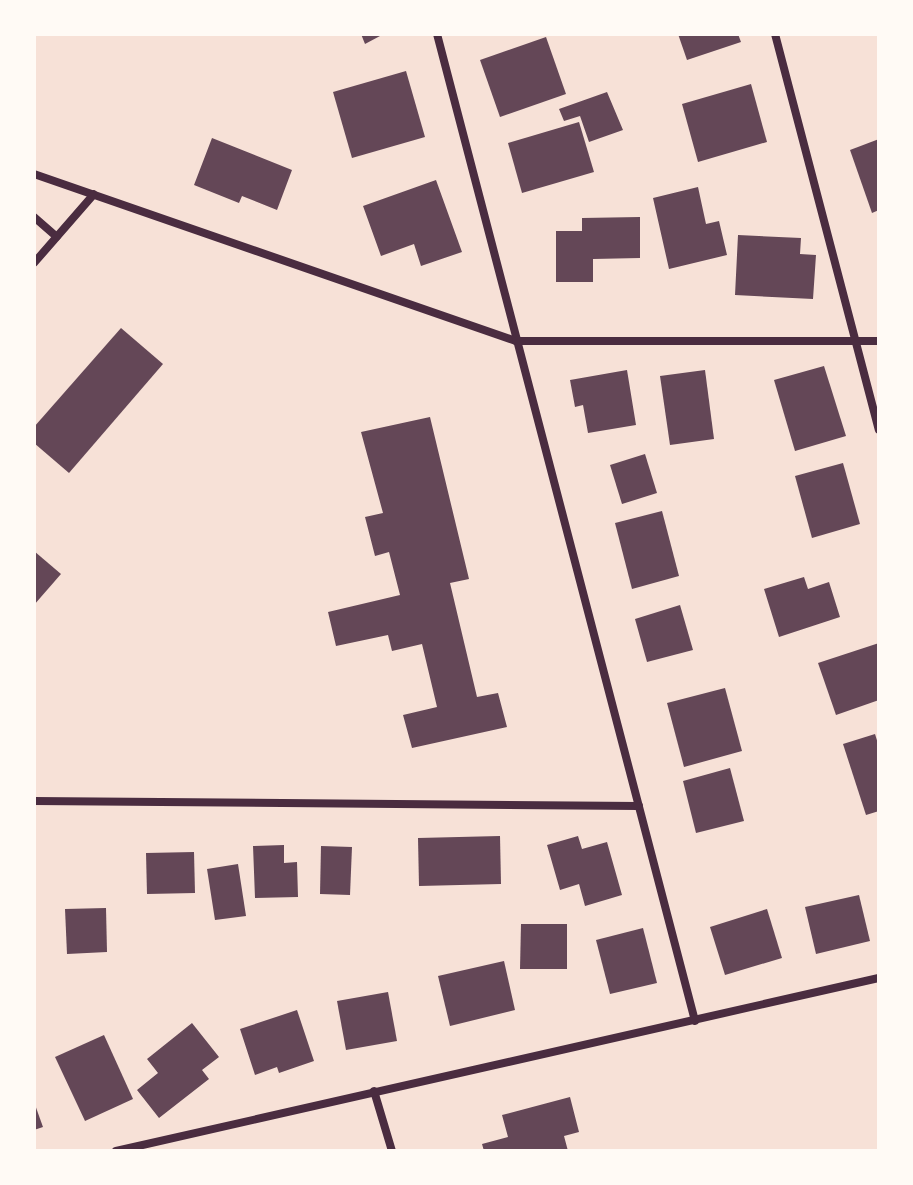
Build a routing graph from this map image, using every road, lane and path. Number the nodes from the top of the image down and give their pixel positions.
1 (437, 34) edge
2 (775, 34) edge
3 (34, 174) edge
4 (94, 194) junction
5 (34, 217) edge
6 (57, 237) junction
7 (34, 263) edge
8 (516, 341) junction
9 (879, 341) edge
10 (857, 342) junction
11 (879, 430) edge
12 (34, 801) edge
13 (639, 806) junction
14 (879, 978) edge
15 (695, 1021) junction
16 (374, 1091) junction
17 (116, 1151) edge
18 (392, 1151) edge

1 - 8 street
2 - 10 street
3 - 4 street
4 - 6 street
4 - 8 street
5 - 6 street
6 - 7 street
8 - 10 street
8 - 13 street
9 - 10 street
10 - 11 street
12 - 13 street
13 - 15 street
14 - 15 street
15 - 16 street
16 - 17 street
16 - 18 street

